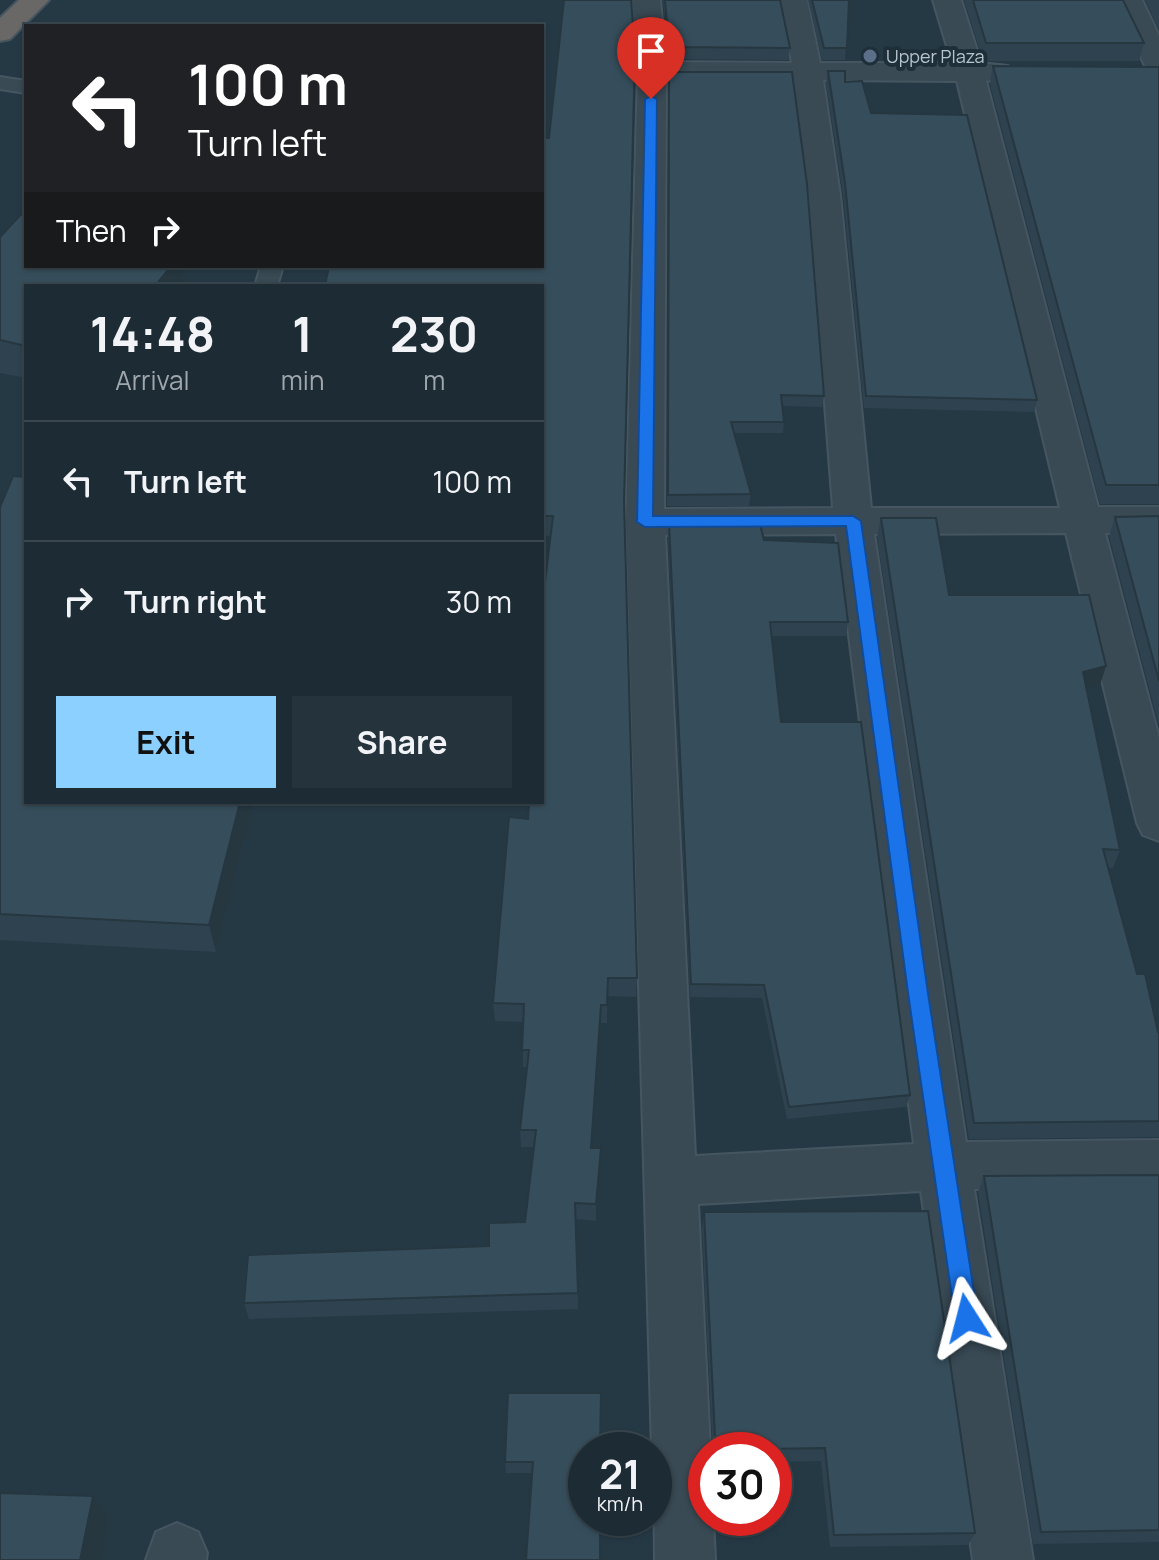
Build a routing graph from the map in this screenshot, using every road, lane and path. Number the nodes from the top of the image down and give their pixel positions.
1 (35, 0) edge
2 (646, 0) edge
3 (793, 0) edge
4 (947, 0) edge
5 (1140, 5) edge
6 (0, 33) edge
7 (1159, 66) edge
8 (652, 71) junction
9 (969, 72) junction
10 (810, 73) junction
11 (1033, 73) edge
12 (1127, 73) edge
13 (1159, 73) edge
14 (0, 83) edge
15 (24, 87) edge
16 (1159, 520) edge
17 (853, 521) junction
18 (1081, 521) junction
19 (645, 522) junction
20 (1159, 823) edge
21 (1159, 1164) edge
22 (944, 1166) junction
23 (672, 1181) junction
24 (685, 1560) edge
25 (1003, 1560) edge

1 - 6 highway
2 - 8 street
3 - 10 street
4 - 9 street
5 - 7 street
8 - 10 street
8 - 19 street
9 - 10 street
9 - 11 street
9 - 18 street
10 - 17 street
12 - 13 street
14 - 15 lane
16 - 18 street
17 - 18 street
17 - 19 street
17 - 22 street
18 - 20 street
19 - 23 street
21 - 22 street
22 - 23 street
22 - 25 street
23 - 24 street

